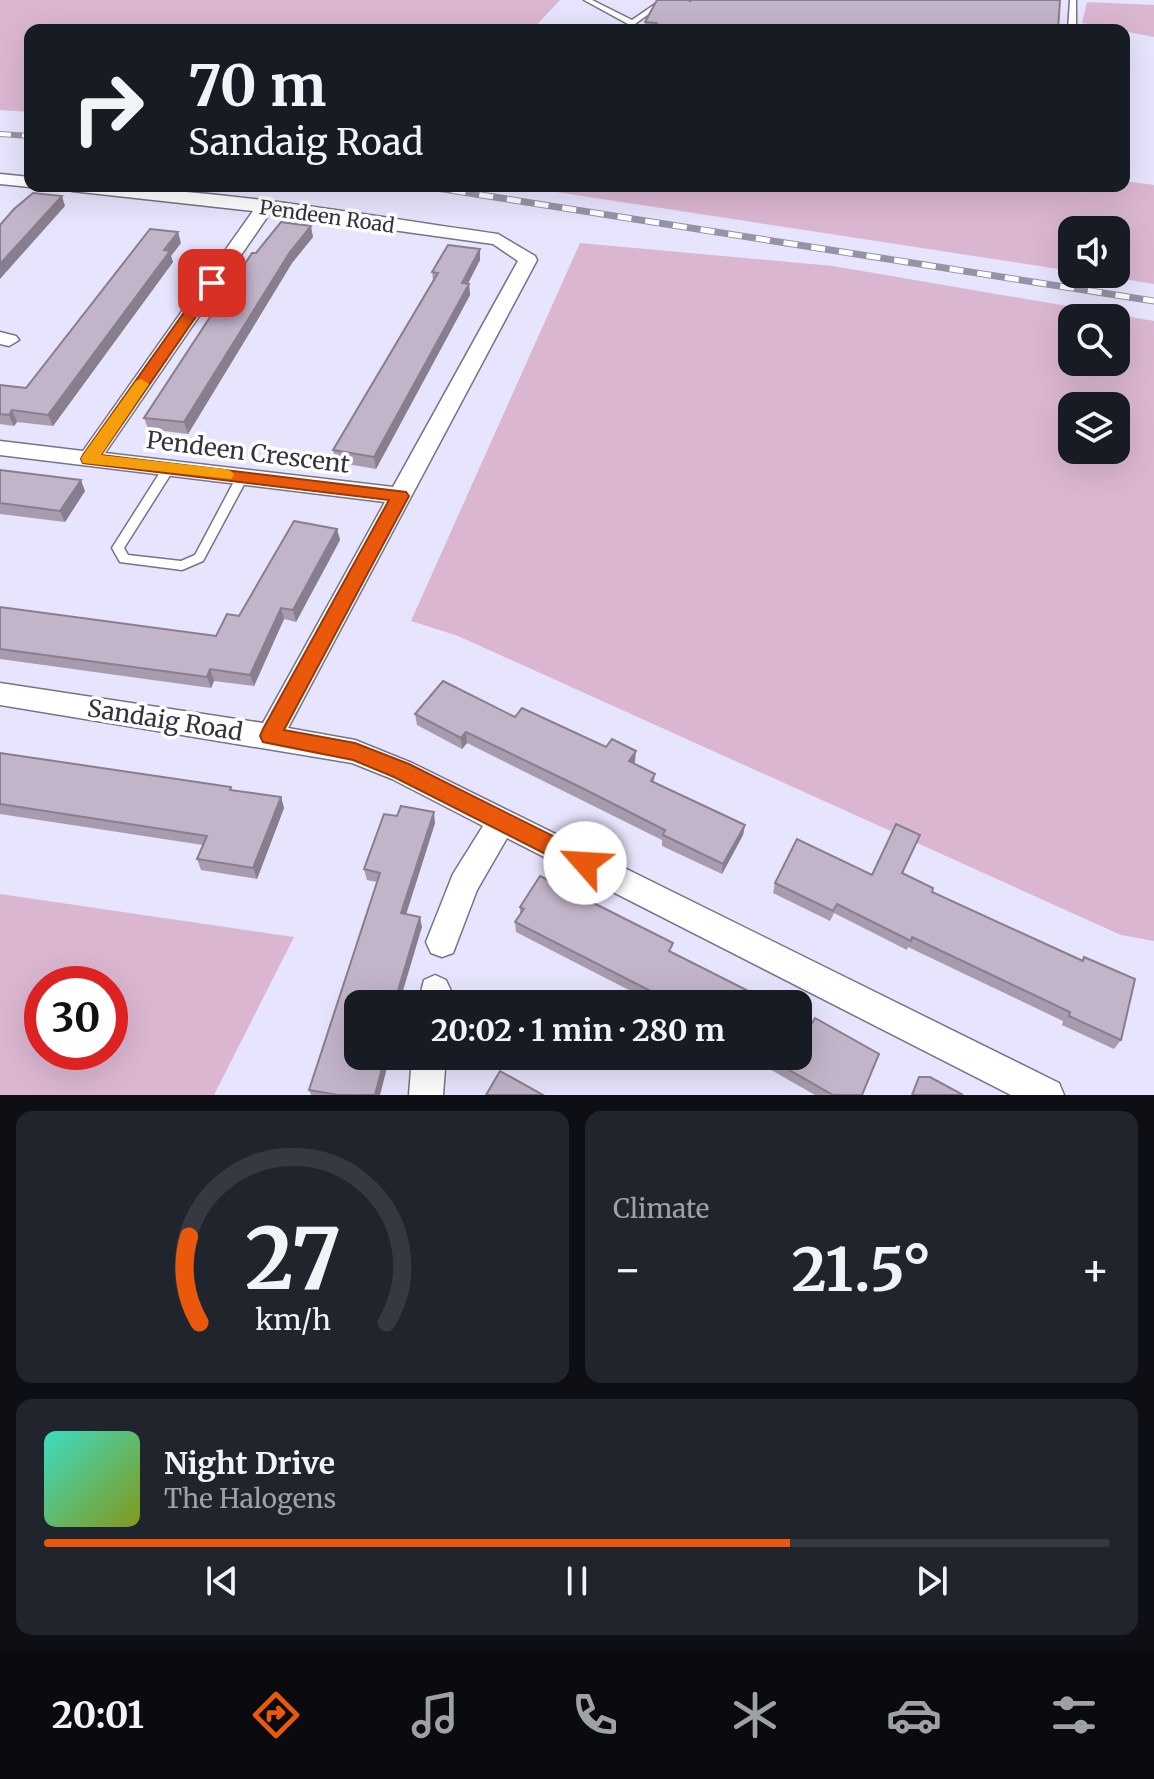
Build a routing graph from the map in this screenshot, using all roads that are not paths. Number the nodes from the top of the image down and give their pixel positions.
1 (587, 0) edge
2 (665, 0) edge
3 (1073, 0) edge
4 (625, 24) edge
5 (634, 24) edge
6 (1072, 24) edge
7 (14, 181) edge
8 (127, 192) edge
9 (0, 194) edge
10 (265, 207) junction
11 (528, 260) joint
12 (0, 448) edge
13 (89, 459) junction
14 (168, 469) junction
15 (242, 477) junction
16 (400, 496) junction
17 (0, 694) edge
18 (270, 736) junction
19 (501, 822) junction
20 (442, 942) dead end
21 (428, 1070) edge
22 (426, 1095) edge
23 (1047, 1095) edge

1 - 4 lane
2 - 5 lane
3 - 6 lane
7 - 9 street
8 - 10 street, Pendeen Road
10 - 11 street, Pendeen Road
10 - 13 street, Pendeen Crescent
11 - 16 street, Sandaig Road
12 - 13 street, Pendeen Crescent
13 - 14 street, Pendeen Crescent
14 - 15 street, Pendeen Crescent
14 - 15 lane
15 - 16 street, Pendeen Crescent
16 - 18 street, Sandaig Road
17 - 18 street, Sandaig Road
18 - 19 street
19 - 20 street
19 - 23 street
21 - 22 street

